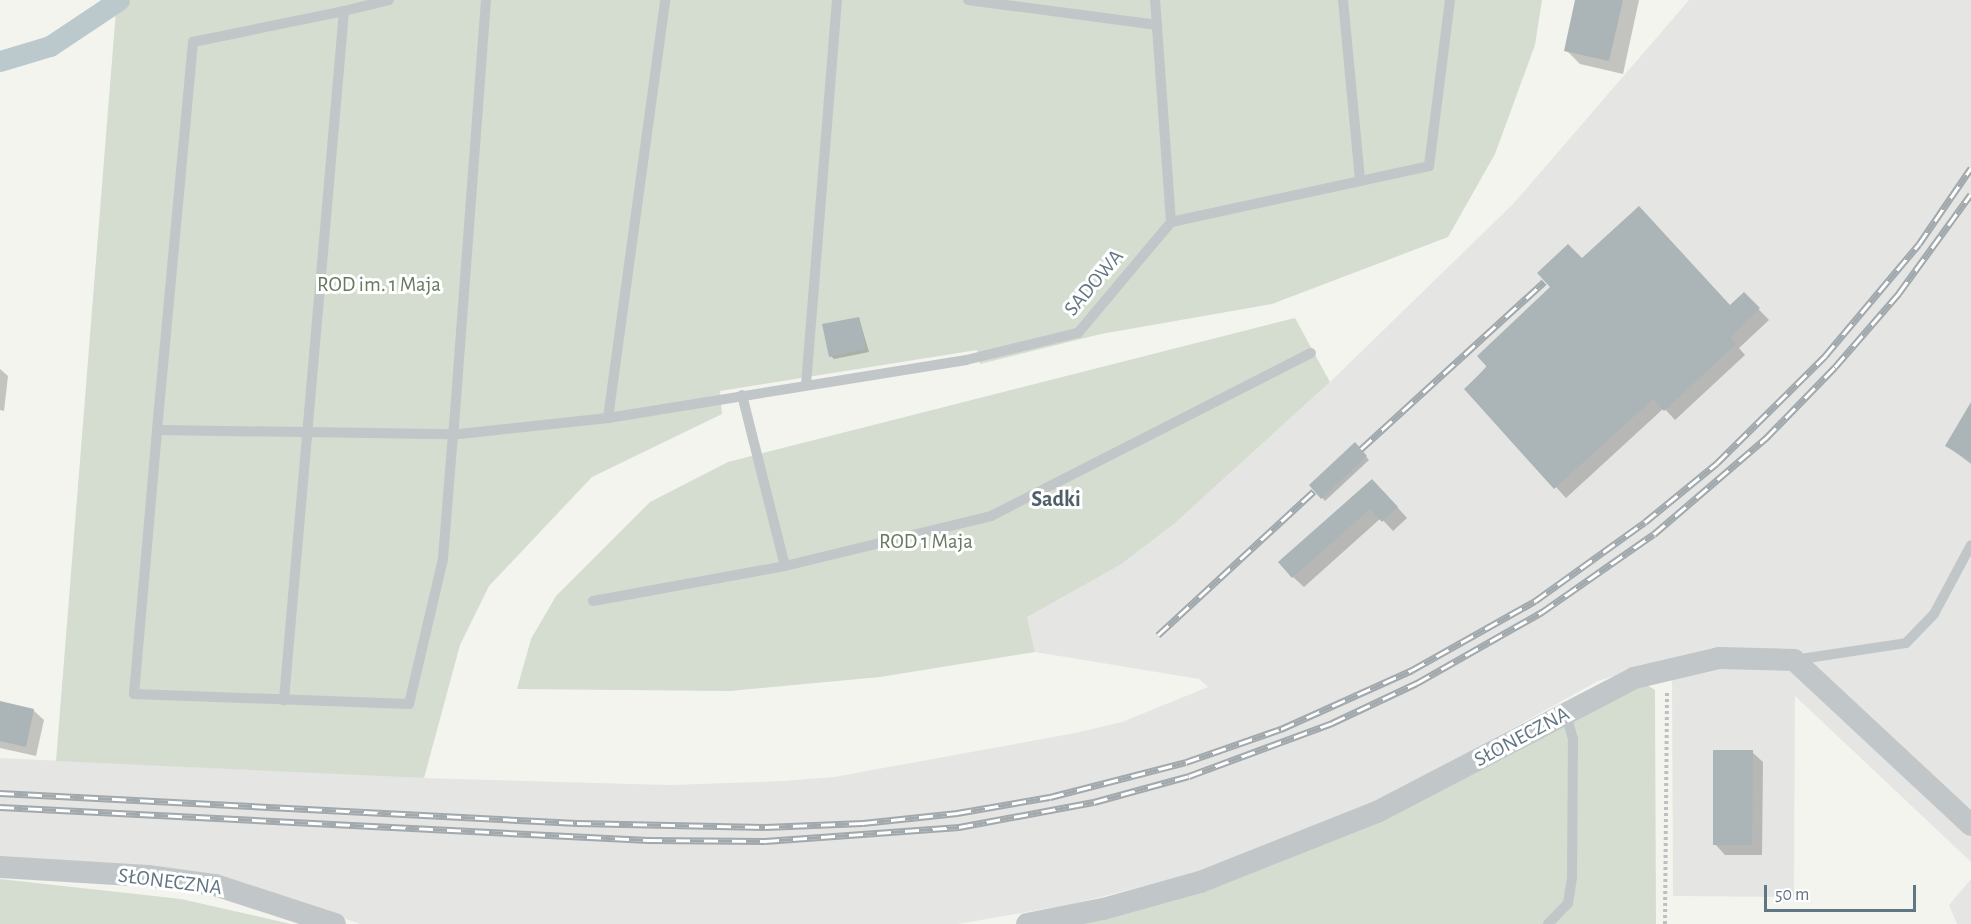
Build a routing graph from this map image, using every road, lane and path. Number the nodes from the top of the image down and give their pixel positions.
1 (389, 0) edge
2 (486, 0) edge
3 (665, 0) edge
4 (837, 0) edge
5 (968, 0) edge
6 (1155, 0) edge
7 (1343, 0) edge
8 (1449, 0) edge
9 (344, 11) junction
10 (1157, 25) junction
11 (1360, 181) junction
12 (1171, 222) junction
13 (1311, 353) dead end
14 (806, 385) junction
15 (742, 395) junction
16 (608, 418) junction
17 (157, 430) junction
18 (309, 432) junction
19 (453, 434) junction
20 (1971, 545) edge
21 (785, 566) junction
22 (593, 601) dead end
23 (1794, 660) junction
24 (1667, 670) junction
25 (284, 700) junction
26 (1566, 714) junction
27 (1971, 825) edge
28 (0, 867) edge
29 (335, 924) edge
30 (1027, 924) edge
31 (1548, 924) edge
32 (1665, 924) edge

1 - 9 lane
2 - 19 lane
3 - 16 lane
4 - 14 lane
5 - 10 lane
6 - 10 lane
7 - 11 lane
8 - 11 lane
9 - 17 lane
9 - 18 lane
10 - 12 lane
11 - 12 lane
12 - 14 lane, SADOWA
13 - 21 lane
14 - 15 lane, SADOWA
15 - 16 lane, SADOWA
15 - 21 lane
16 - 19 lane, SADOWA
17 - 18 lane, SADOWA
17 - 25 lane
18 - 19 lane, SADOWA
18 - 25 lane
19 - 25 lane
20 - 23 lane
21 - 22 lane
23 - 24 street, SŁONECZNA
23 - 27 street
24 - 26 street, SŁONECZNA
24 - 32 path
26 - 30 street, SŁONECZNA
26 - 31 lane
28 - 29 street, SŁONECZNA

